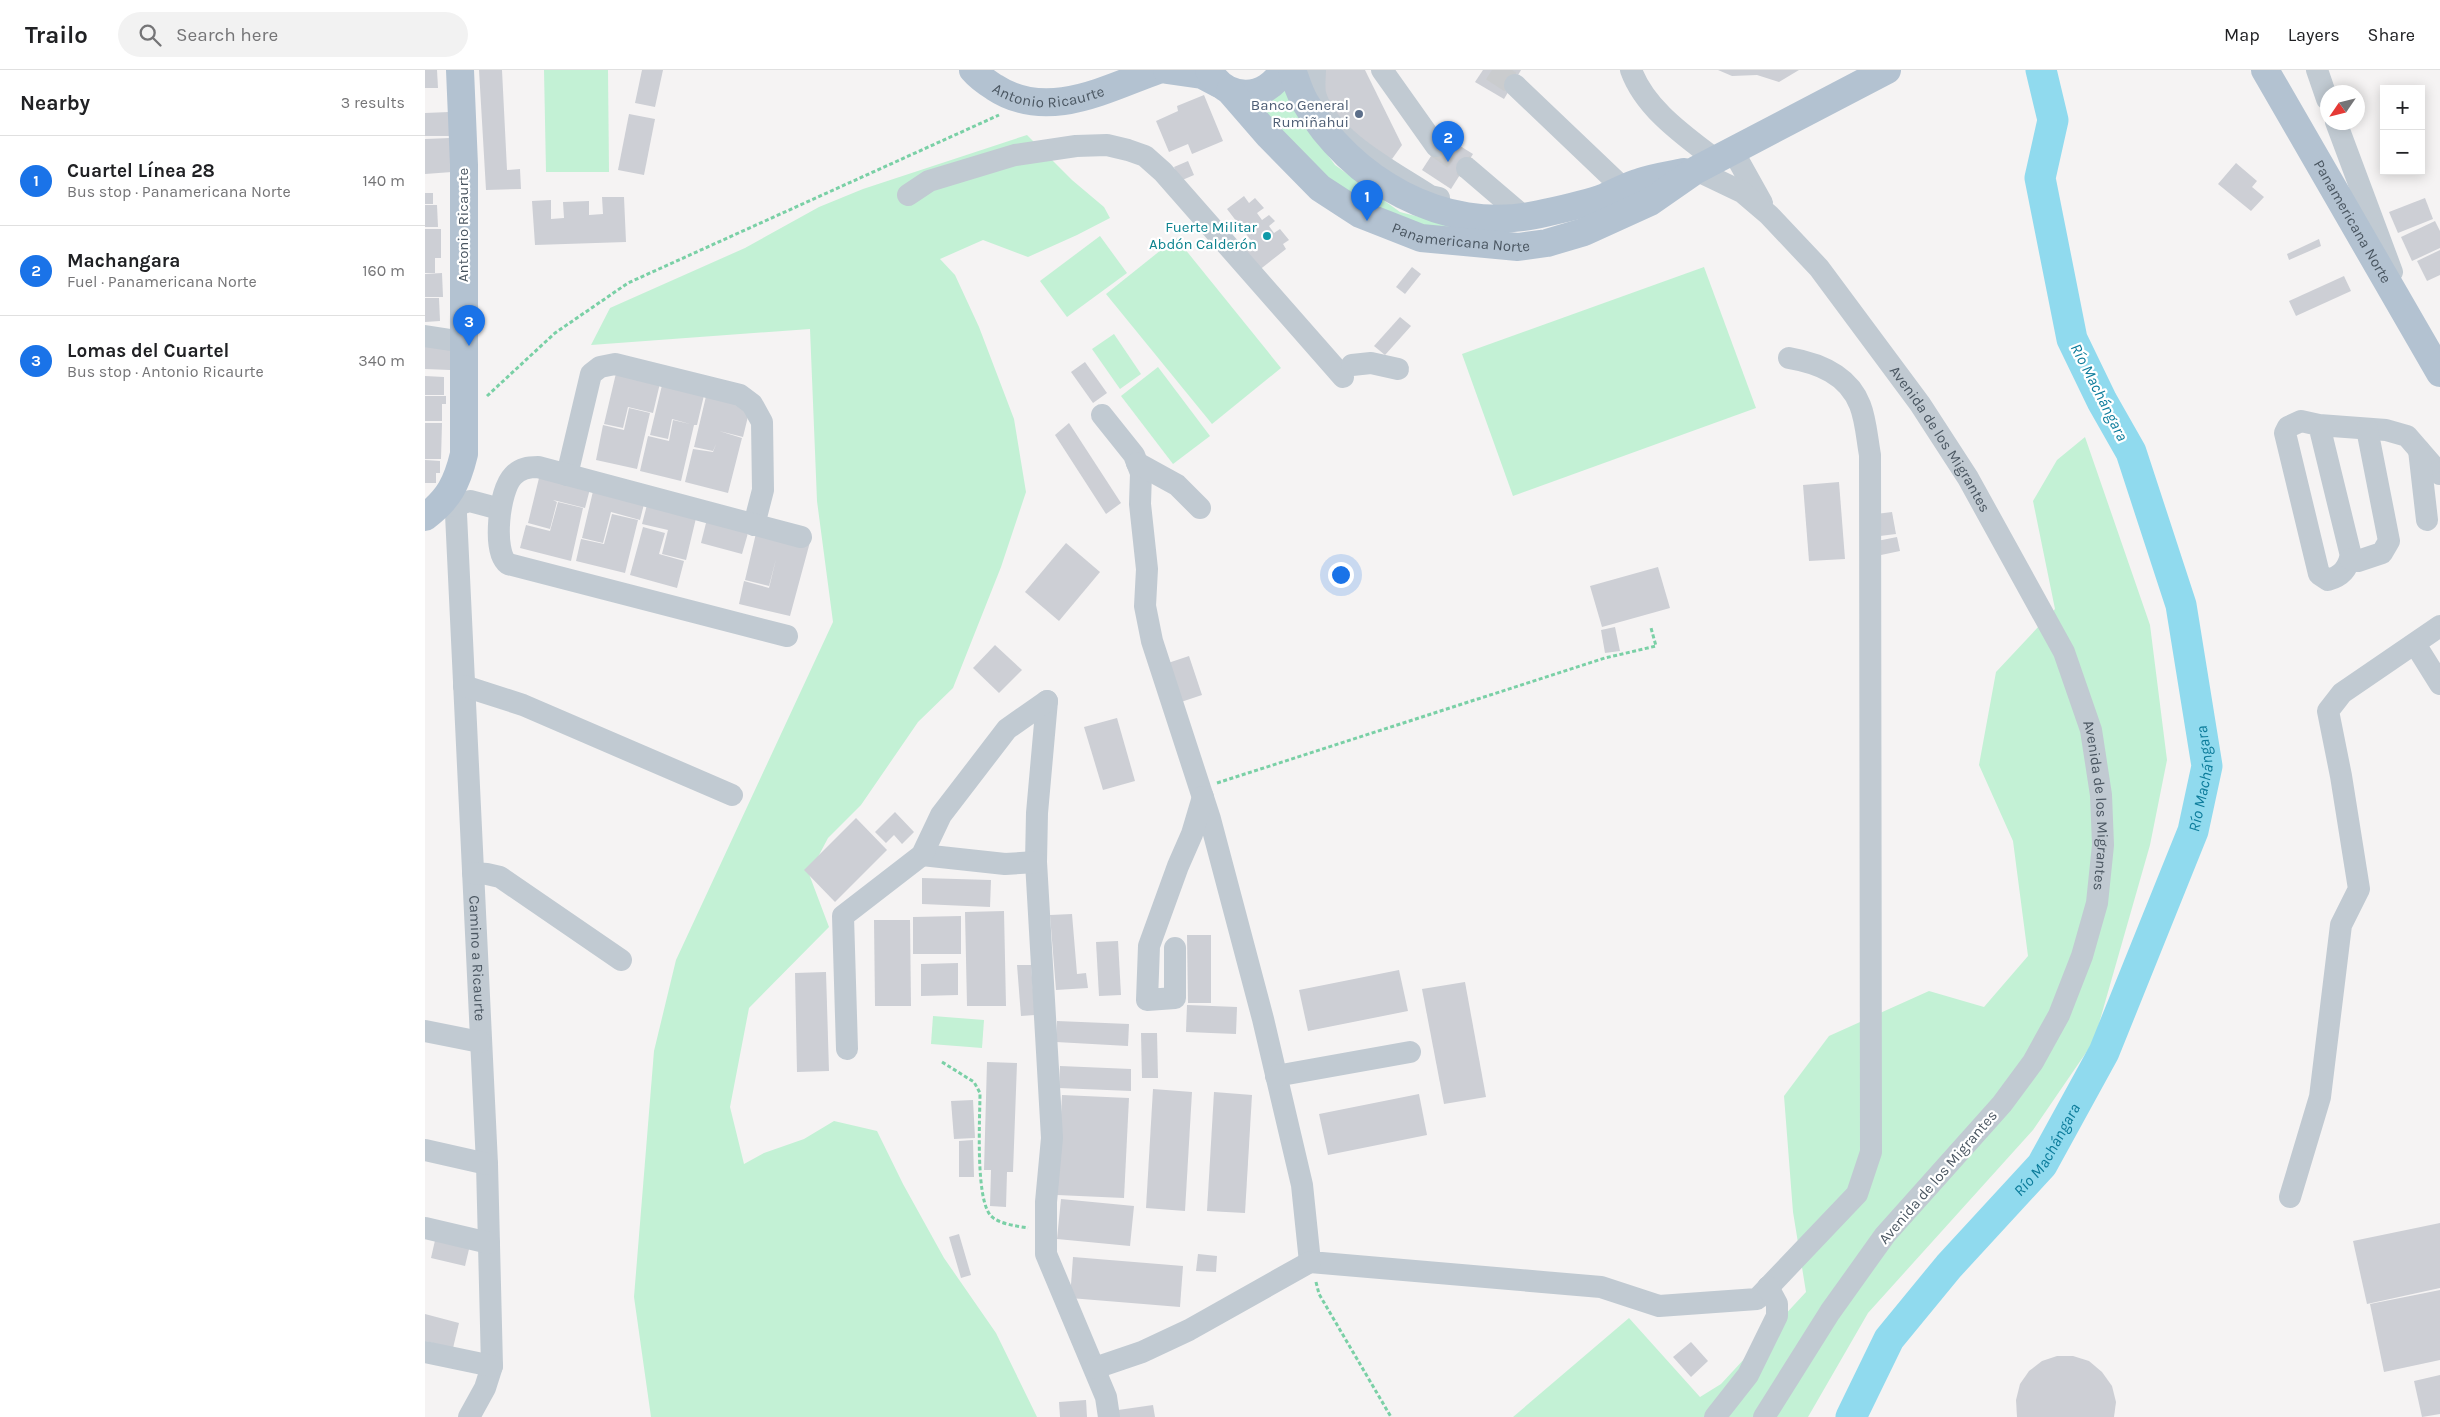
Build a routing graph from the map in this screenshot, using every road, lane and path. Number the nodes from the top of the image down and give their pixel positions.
1 (460, 70) edge
2 (973, 70) edge
3 (1158, 70) edge
4 (1167, 70) edge
5 (1283, 70) edge
6 (1292, 70) edge
7 (1315, 70) edge
8 (1382, 70) edge
9 (1631, 70) edge
10 (1887, 70) edge
11 (2265, 70) edge
12 (2317, 70) edge
13 (1219, 82) edge
14 (1515, 85) tunnel mouth
15 (2322, 85) edge
16 (1027, 102) junction
17 (2339, 130) edge
18 (1436, 146) tunnel mouth
19 (1715, 160) junction
20 (1467, 168) tunnel mouth
21 (1623, 188) junction
22 (908, 195) dead end
23 (1517, 211) junction
24 (1769, 215) junction
25 (2412, 327) junction
26 (425, 336) edge
27 (464, 342) junction
28 (1789, 358) dead end
29 (1398, 369) dead end
30 (2440, 374) edge
31 (1102, 415) dead end
32 (464, 417) junction
33 (2319, 425) junction
34 (2367, 429) junction
35 (2419, 450) junction
36 (1137, 463) junction
37 (2440, 474) edge
38 (567, 475) junction
39 (450, 501) junction
40 (1200, 508) dead end
41 (501, 509) junction
42 (425, 517) edge
43 (2427, 520) dead end
44 (754, 525) junction
45 (801, 537) dead end
46 (2350, 559) junction
47 (2440, 626) edge
48 (1651, 628) dead end
49 (787, 636) dead end
50 (2415, 644) junction
51 (2440, 684) edge
52 (464, 686) junction
53 (1201, 793) junction
54 (732, 795) dead end
55 (922, 855) junction
56 (1036, 862) junction
57 (473, 873) junction
58 (1175, 948) dead end
59 (621, 960) dead end
60 (425, 1031) edge
61 (480, 1042) junction
62 (847, 1049) dead end
63 (1410, 1052) dead end
64 (942, 1062) dead end
65 (1276, 1076) junction
66 (425, 1150) edge
67 (487, 1164) junction
68 (2290, 1197) dead end
69 (425, 1228) edge
70 (1046, 1228) junction
71 (489, 1243) junction
72 (1310, 1262) junction
73 (1768, 1287) junction
74 (425, 1352) edge
75 (492, 1366) junction
76 (1095, 1368) junction
77 (469, 1417) edge
78 (1109, 1417) edge
79 (1391, 1417) edge
80 (1715, 1417) edge
81 (1764, 1417) edge

1 - 27 main road, Antonio Ricaurte
2 - 16 main road, Antonio Ricaurte
3 - 16 main road, Antonio Ricaurte
4 - 13 main road
5 - 13 main road
6 - 23 main road, Panamericana Norte
7 - 23 street
8 - 18 street
9 - 19 street
10 - 19 main road, Panamericana Norte
11 - 25 main road, Panamericana Norte
12 - 15 street
13 - 19 main road, Panamericana Norte
14 - 21 street
16 - 32 path
17 - 25 street
19 - 21 main road, Panamericana Norte
19 - 24 street
19 - 24 street
20 - 23 street
21 - 23 main road, Panamericana Norte
22 - 29 street
24 - 81 street, Avenida de los Migrantes
25 - 30 main road, Panamericana Norte
26 - 27 street
27 - 32 main road, Antonio Ricaurte
28 - 73 street
31 - 36 street
32 - 39 main road, Antonio Ricaurte
33 - 34 street
33 - 46 street
33 - 46 street
34 - 35 street
34 - 46 street
35 - 37 street
35 - 43 street
36 - 40 street
36 - 53 street
38 - 41 street
38 - 44 street
38 - 44 street
39 - 41 street
39 - 42 main road, Antonio Ricaurte
39 - 52 street, Camino a Ricaurte
41 - 49 street
44 - 45 street
47 - 50 street
48 - 53 path
50 - 51 street
50 - 68 street
52 - 54 street
52 - 57 street, Camino a Ricaurte
53 - 58 street
53 - 65 street
55 - 56 street
55 - 56 street
55 - 62 street
56 - 70 street
57 - 59 street
57 - 61 street, Camino a Ricaurte
60 - 61 street
61 - 67 street, Camino a Ricaurte
63 - 65 street
64 - 70 path
65 - 72 street
66 - 67 street
67 - 71 street, Camino a Ricaurte
69 - 71 street
70 - 76 street
71 - 75 street, Camino a Ricaurte
72 - 73 street
72 - 76 street
72 - 79 path
73 - 80 street
74 - 75 street
75 - 77 street, Camino a Ricaurte
76 - 78 street

